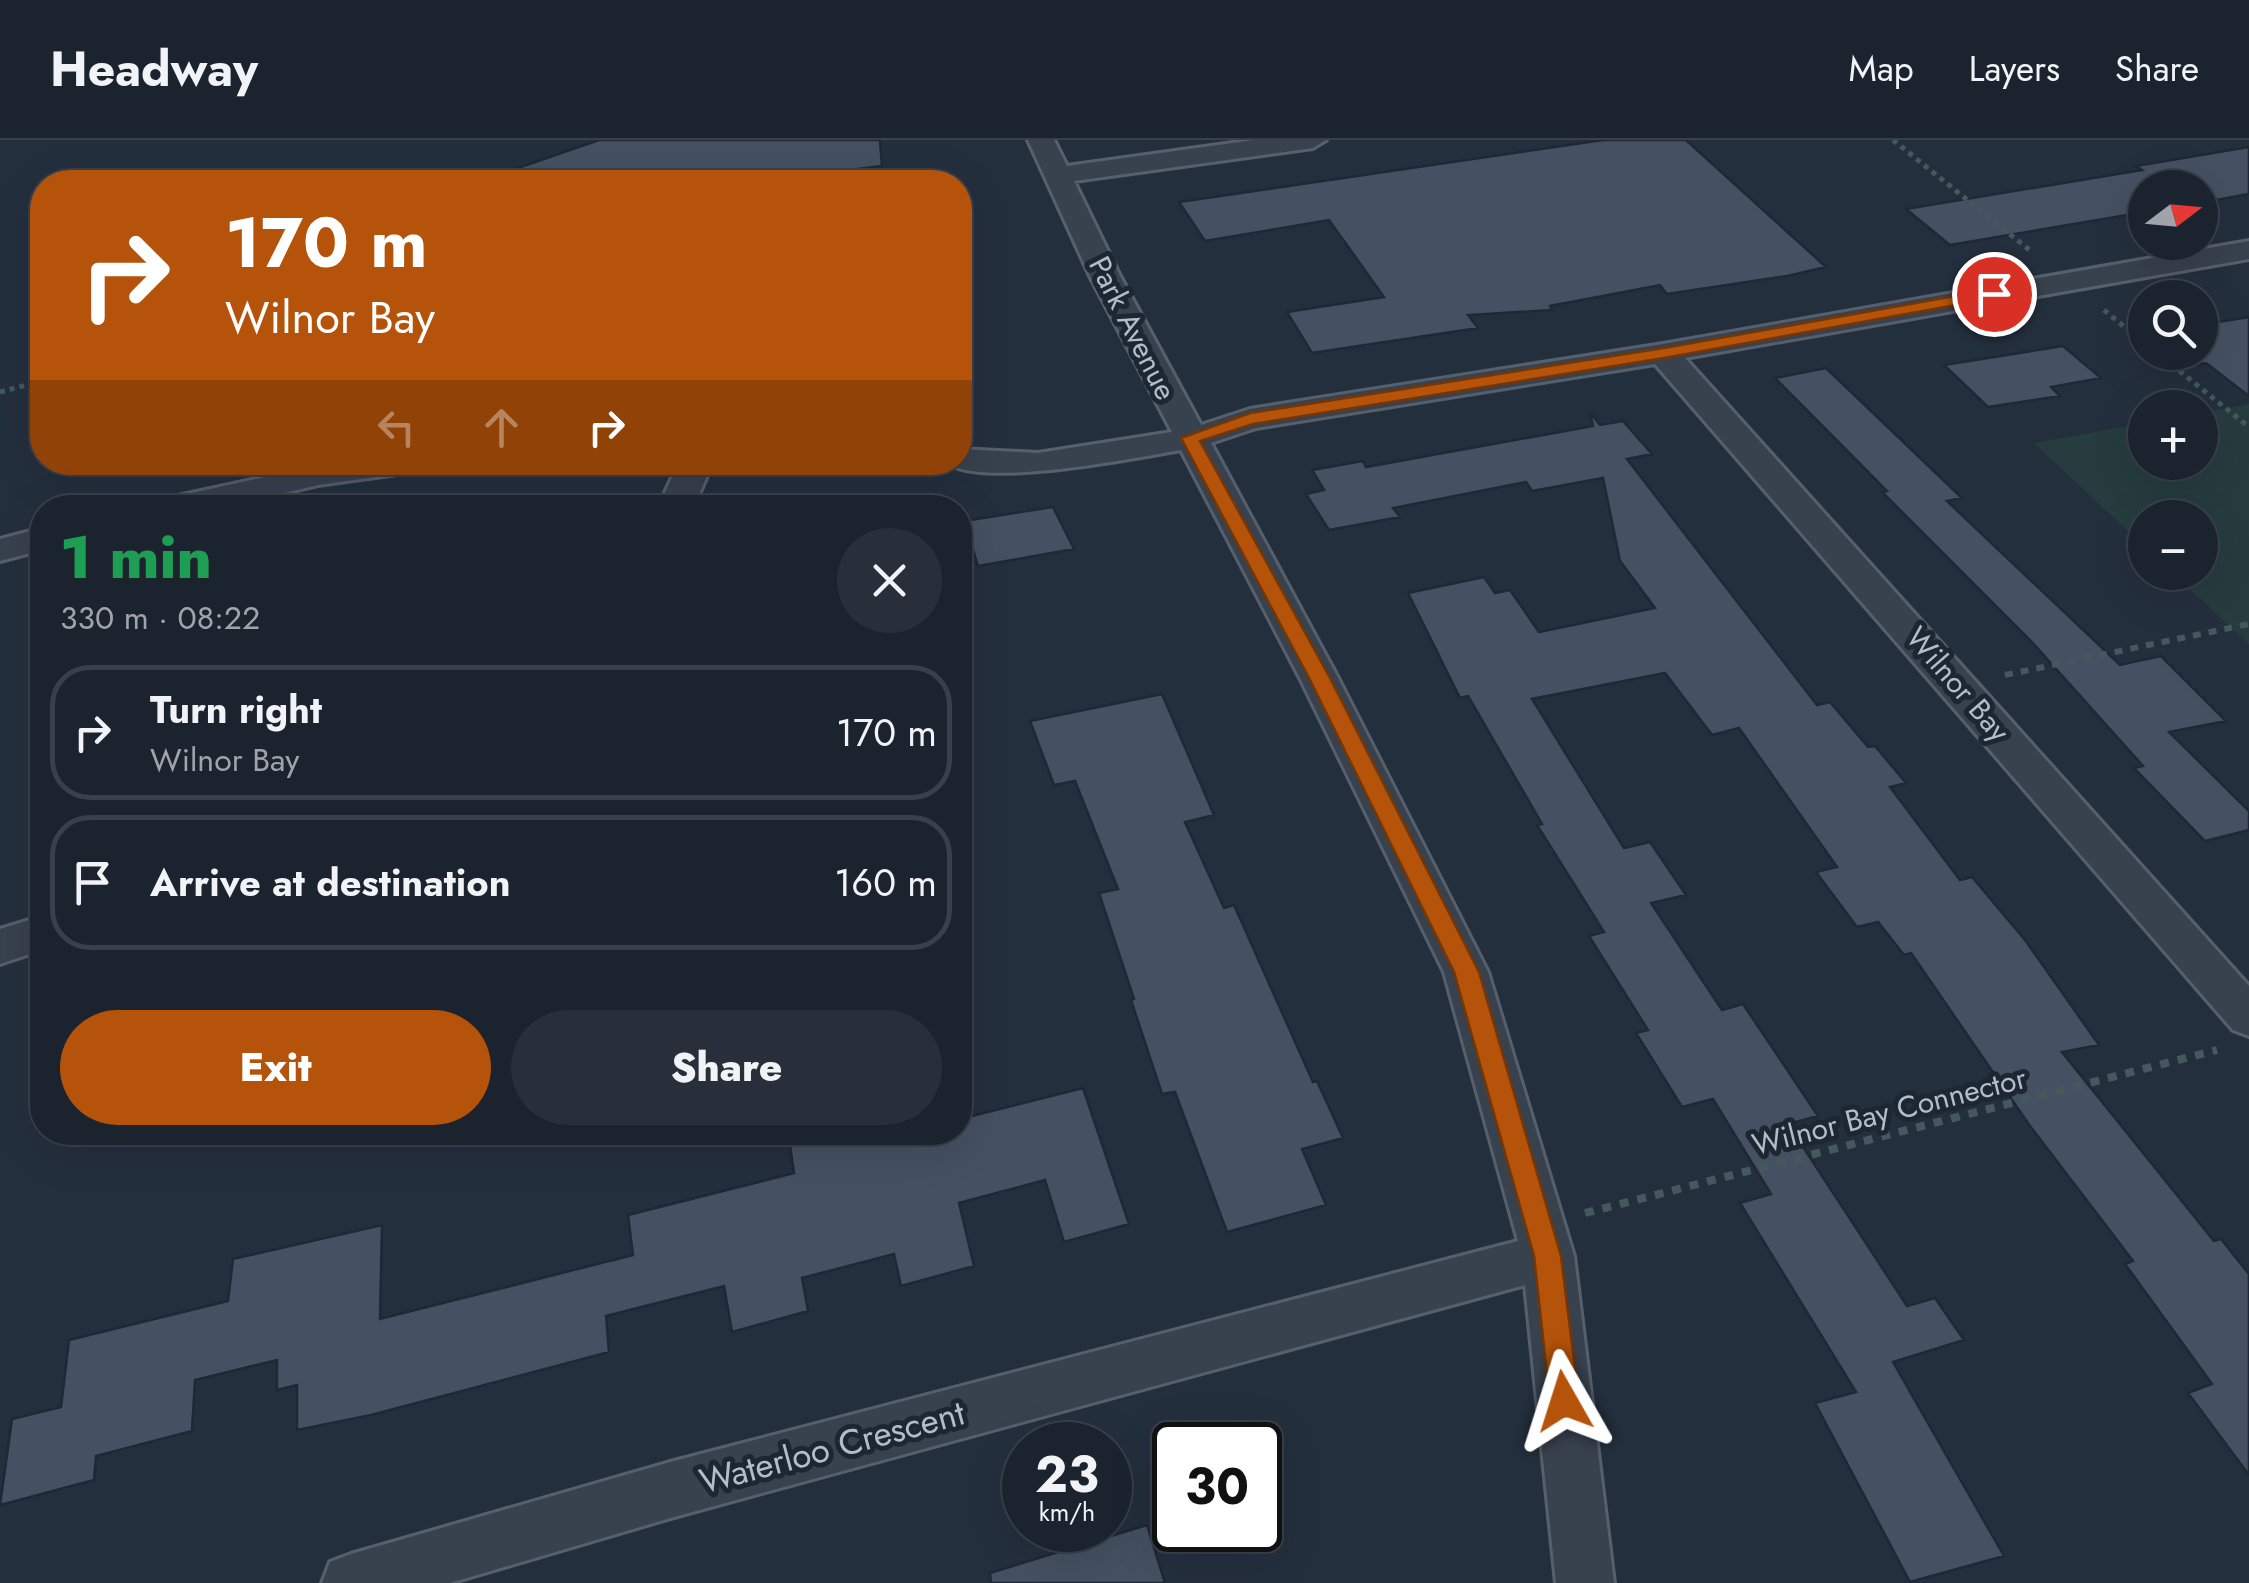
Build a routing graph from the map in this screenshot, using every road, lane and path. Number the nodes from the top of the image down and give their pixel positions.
1 (1312, 140) edge
2 (1893, 140) edge
3 (1049, 158) edge
4 (2249, 250) edge
5 (2068, 280) junction
6 (1664, 353) junction
7 (2177, 370) edge
8 (30, 384) edge
9 (0, 392) edge
10 (2249, 427) edge
11 (1190, 438) junction
12 (972, 460) edge
13 (325, 475) edge
14 (232, 495) edge
15 (30, 541) edge
16 (0, 550) edge
17 (2249, 624) edge
18 (1959, 685) junction
19 (30, 937) edge
20 (0, 946) edge
21 (2239, 1032) edge
22 (1544, 1240) junction
23 (351, 1583) edge
24 (1585, 1583) edge

1 - 3 street
2 - 5 path
3 - 11 street, Park Avenue
4 - 5 street
5 - 6 street
6 - 11 street
6 - 18 street, Wilnor Bay
7 - 10 path
8 - 9 path
11 - 12 street
11 - 22 street, Park Avenue
13 - 14 street
15 - 16 street
17 - 18 path
18 - 21 street, Wilnor Bay
19 - 20 street
21 - 22 path, Wilnor Bay Connector
22 - 23 street, Waterloo Crescent
22 - 24 street, Park Avenue

